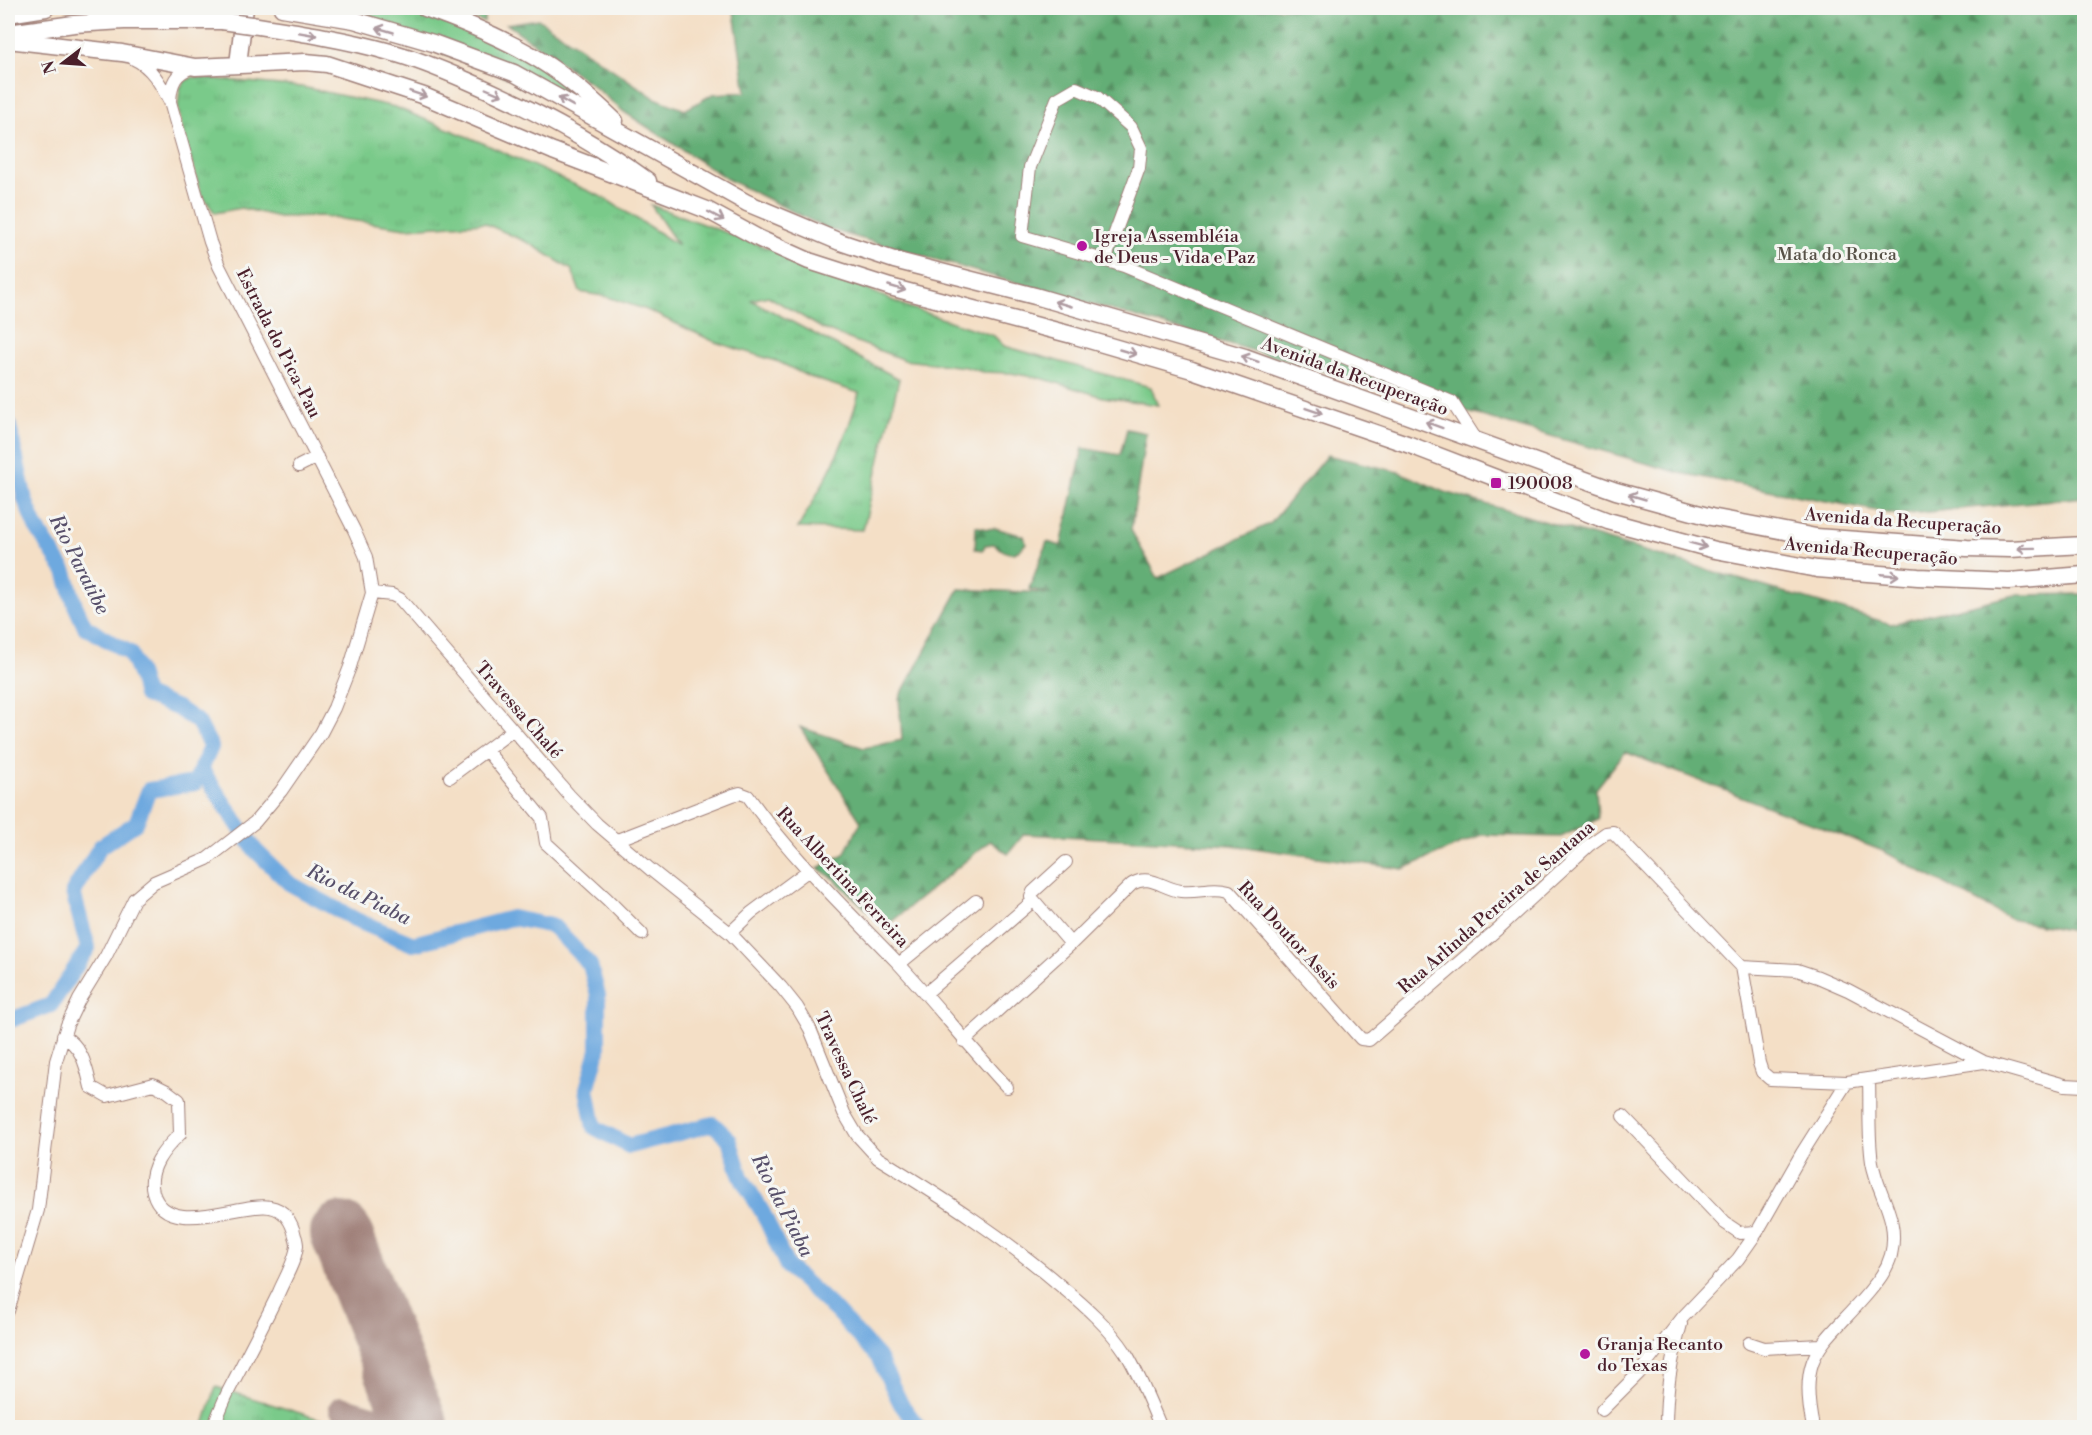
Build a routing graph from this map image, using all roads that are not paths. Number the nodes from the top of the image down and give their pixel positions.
1 (46, 8) edge
2 (245, 8) edge
3 (282, 8) edge
4 (425, 8) edge
5 (8, 14) edge
6 (8, 33) edge
7 (8, 40) edge
8 (122, 53) junction
9 (238, 64) junction
10 (195, 67) junction
11 (170, 102) junction
12 (635, 140) junction
13 (663, 192) junction
14 (1105, 260) junction
15 (1477, 441) junction
16 (317, 458) junction
17 (299, 466) dead end
18 (2085, 545) edge
19 (2085, 575) edge
20 (372, 593) junction
21 (513, 730) junction
22 (486, 750) junction
23 (450, 777) dead end
24 (617, 840) junction
25 (1066, 862) dead end
26 (809, 870) junction
27 (1032, 899) junction
28 (976, 901) dead end
29 (730, 933) junction
30 (642, 934) dead end
31 (1071, 944) junction
32 (899, 964) junction
33 (1742, 967) junction
34 (925, 994) junction
35 (1353, 1031) joint
36 (63, 1036) junction
37 (964, 1041) junction
38 (1984, 1062) junction
39 (1869, 1080) junction
40 (1847, 1082) junction
41 (2085, 1086) edge
42 (1006, 1087) dead end
43 (1623, 1116) dead end
44 (1757, 1232) junction
45 (8, 1311) edge
46 (1683, 1317) junction
47 (1749, 1343) dead end
48 (1821, 1345) junction
49 (1602, 1410) dead end
50 (213, 1428) edge
51 (1161, 1428) edge
52 (1666, 1428) edge
53 (1813, 1428) edge

1 - 5 highway
2 - 9 highway
12 -> 3 highway
4 - 12 highway
6 -> 13 highway, bridge
7 - 8 highway
8 - 10 highway
8 - 11 street, Estrada do Pica-Pau
9 - 10 highway
9 -> 13 highway
10 - 11 street
11 - 16 street, Estrada do Pica-Pau
15 -> 12 highway, Avenida da Recuperação
13 -> 19 highway, Avenida Recuperação
14 - 14 street
14 - 15 street
18 -> 15 highway, Avenida da Recuperação
16 - 17 street
16 - 20 street, Estrada do Pica-Pau
20 - 21 street, Travessa Chalé
20 - 36 street
21 - 22 street
21 - 24 street, Travessa Chalé
22 - 23 street
22 - 30 street
24 - 26 street, Rua Albertina Ferreira
24 - 29 street, Travessa Chalé
25 - 27 street
26 - 29 street
26 - 32 street, Rua Albertina Ferreira
27 - 31 street
27 - 34 street
28 - 32 street
29 - 51 street, Travessa Chalé
31 - 35 street, Rua Doutor Assis
31 - 37 street
32 - 34 street, Rua Albertina Ferreira
33 - 35 street, Rua Arlinda Pereira de Santana
33 - 38 street
33 - 40 street
34 - 37 street, Rua Albertina Ferreira
36 - 45 street
36 - 50 street
37 - 42 street, Rua Albertina Ferreira
38 - 39 street
38 - 41 street
39 - 40 street
39 - 48 street
40 - 44 street
43 - 44 street
44 - 46 street
46 - 49 street
46 - 52 street
47 - 48 street
48 - 53 street

